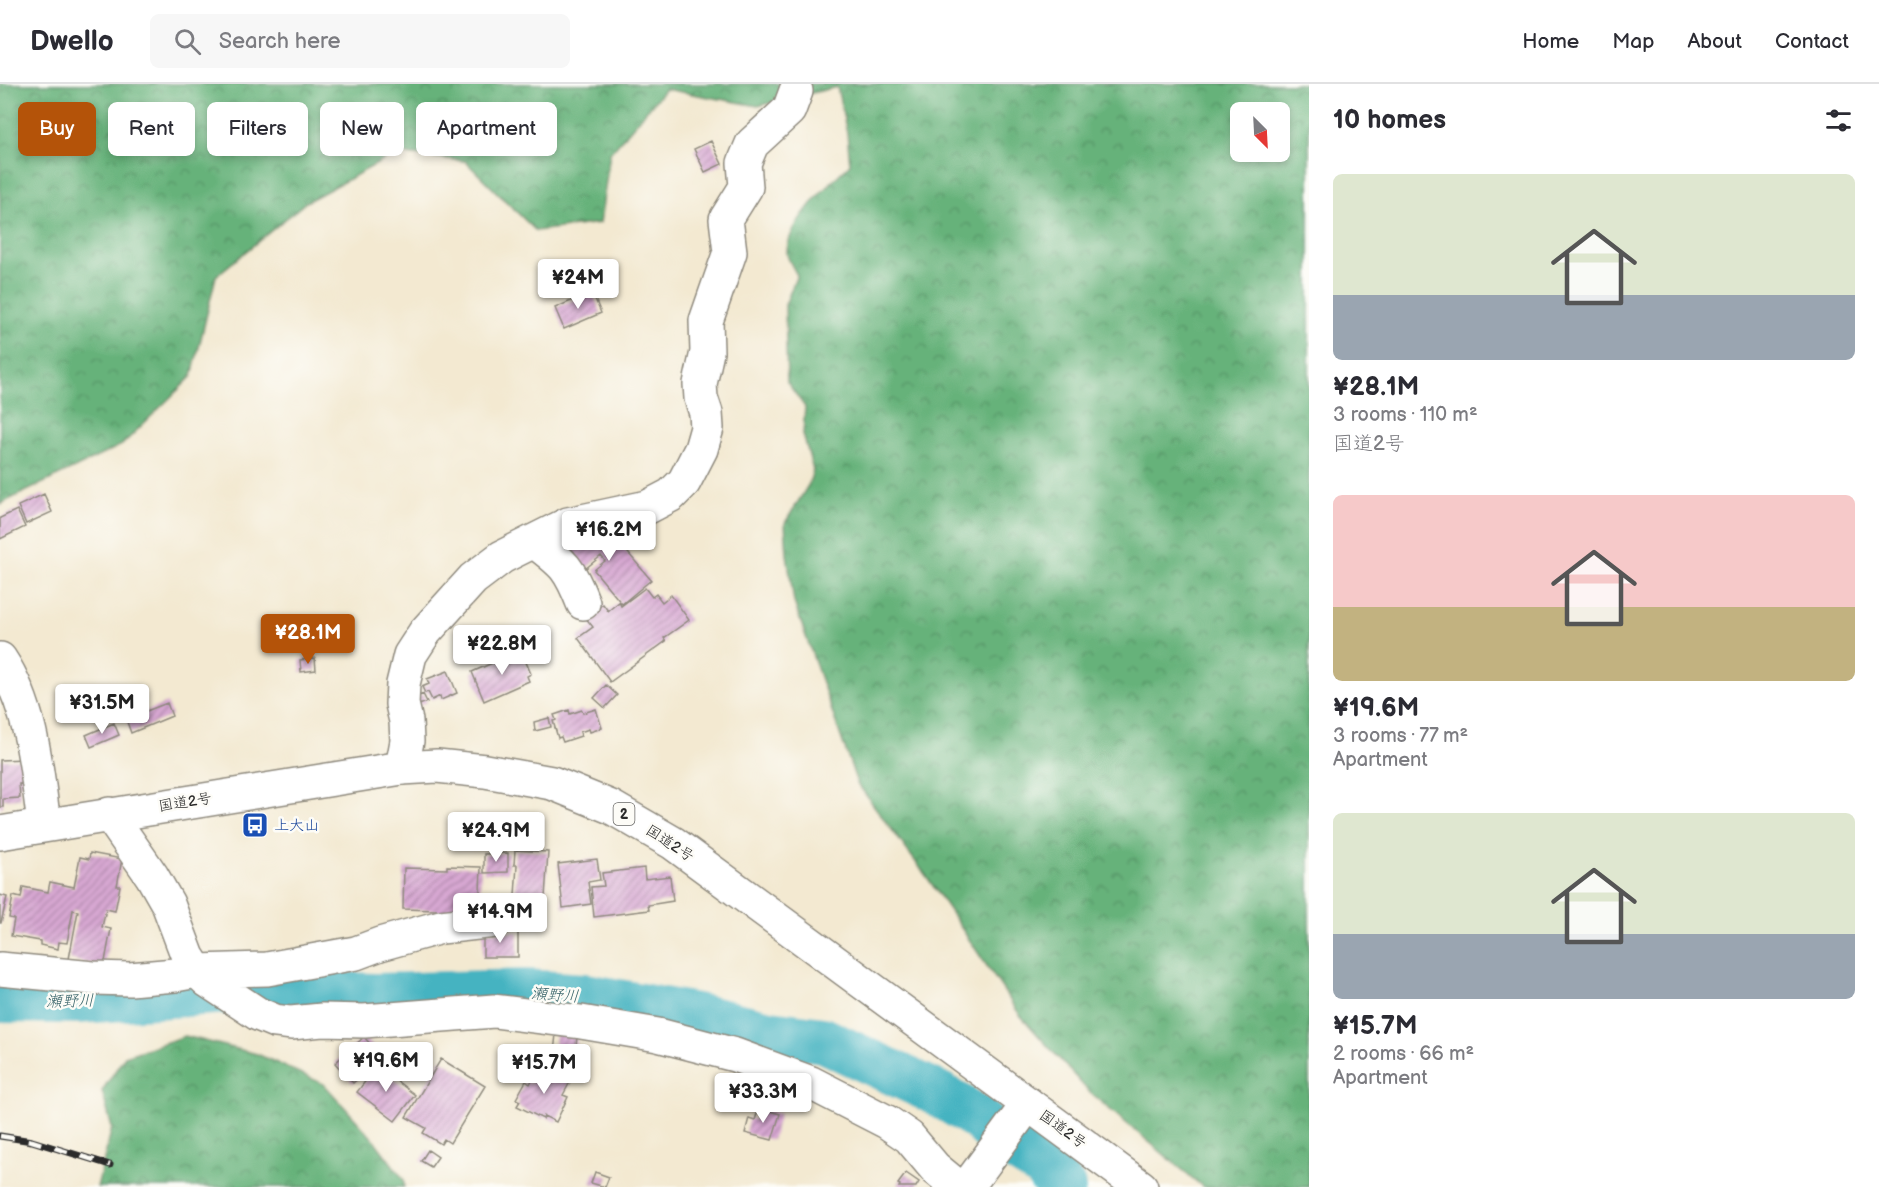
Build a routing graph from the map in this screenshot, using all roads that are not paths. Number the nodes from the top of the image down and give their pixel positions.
1 (796, 91) dead end
2 (534, 541) junction
3 (583, 603) dead end
4 (0, 659) edge
5 (402, 768) junction
6 (109, 814) junction
7 (44, 825) junction
8 (0, 833) edge
9 (495, 921) dead end
10 (0, 969) edge
11 (202, 976) junction
12 (1021, 1115) junction
13 (967, 1182) edge
14 (1141, 1187) edge

1 - 2 main road
2 - 3 main road
2 - 5 main road
4 - 7 main road
5 - 6 main road, 国道2号 / 2
5 - 12 main road, 国道2号 / 2
6 - 7 main road, 国道2号 / 2
6 - 11 main road
7 - 8 main road, 国道2号 / 2
9 - 11 main road
10 - 11 main road
11 - 13 main road
12 - 13 main road
12 - 14 main road, 国道2号 / 2

